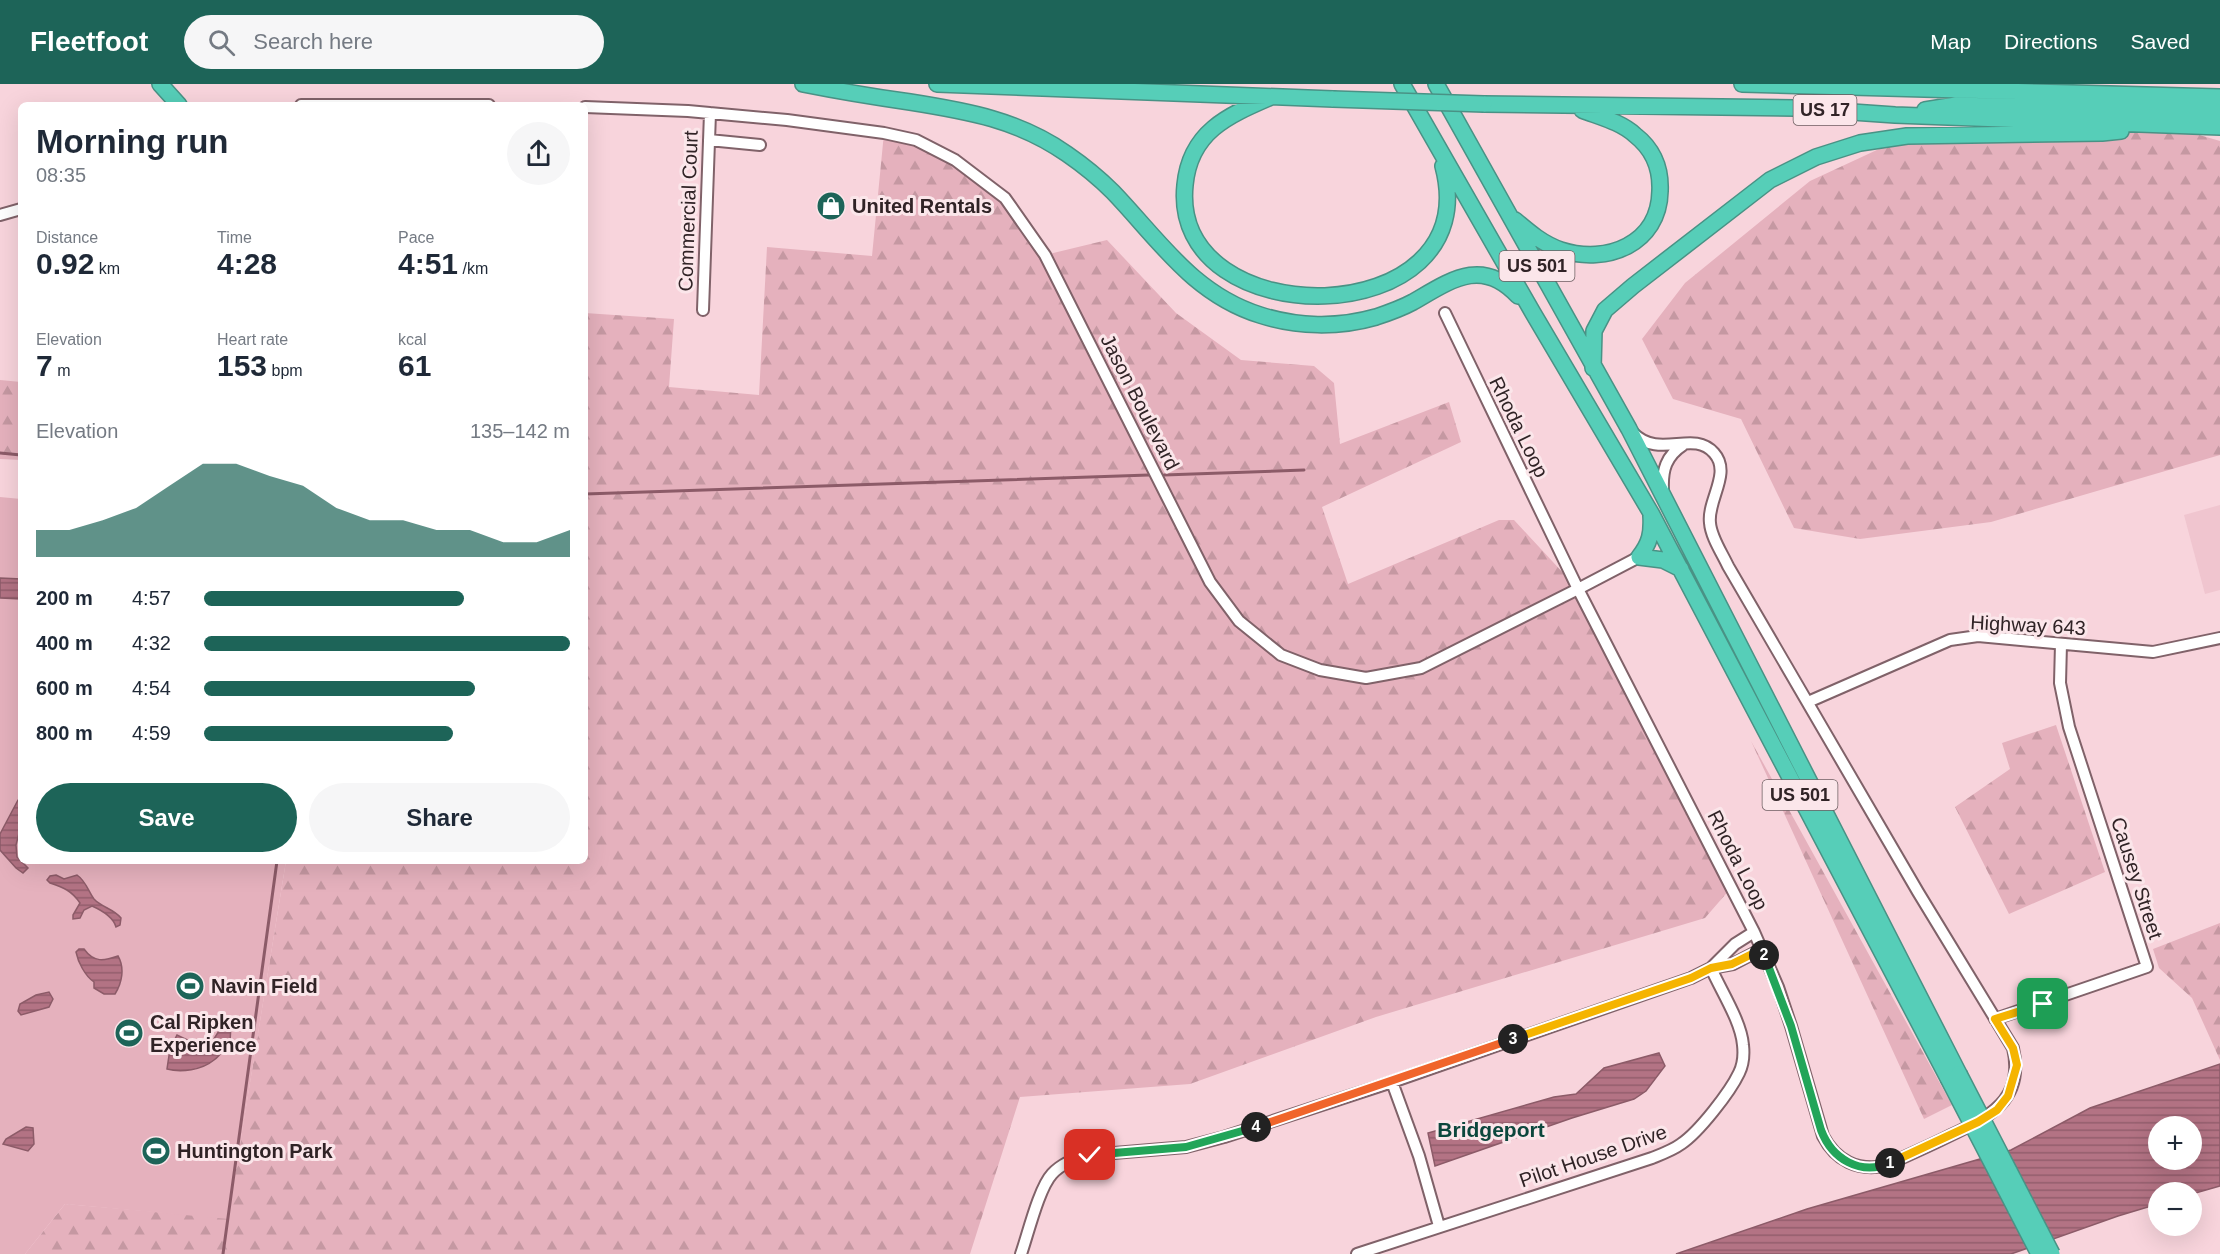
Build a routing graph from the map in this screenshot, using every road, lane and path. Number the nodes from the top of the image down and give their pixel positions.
1 (160, 84) edge
2 (802, 84) edge
3 (937, 84) edge
4 (1402, 84) edge
5 (1436, 84) edge
6 (1742, 84) edge
7 (1927, 84) edge
8 (1972, 90) junction
9 (1271, 97) junction
10 (2220, 97) edge
11 (176, 102) edge
12 (1574, 106) junction
13 (588, 108) edge
14 (2220, 112) edge
15 (710, 113) junction
16 (1896, 115) junction
17 (2165, 125) junction
18 (2220, 127) edge
19 (709, 140) junction
20 (760, 145) dead end
21 (1439, 152) junction
22 (18, 210) edge
23 (1506, 212) junction
24 (0, 215) edge
25 (703, 310) dead end
26 (1533, 313) junction
27 (1445, 314) dead end
28 (1593, 368) junction
29 (1629, 429) junction
30 (1684, 443) junction
31 (1664, 496) junction
32 (1651, 513) junction
33 (1639, 557) junction
34 (1682, 569) junction
35 (1578, 590) junction
36 (2220, 638) edge
37 (2061, 644) junction
38 (1808, 702) junction
39 (1754, 932) junction
40 (1762, 949) junction
41 (1711, 968) junction
42 (1995, 1019) junction
43 (1954, 1076) junction
44 (1392, 1082) junction
45 (1439, 1226) junction
46 (1022, 1254) edge
47 (1357, 1254) edge
48 (2039, 1254) edge
49 (2052, 1254) edge

1 - 11 highway
2 - 26 highway
3 - 9 highway, US 17
4 - 21 highway, US 501
5 - 23 highway, US 501
6 - 8 highway, US 17
7 - 8 highway
8 - 10 highway, US 17
9 - 12 highway, US 17, bridge
9 - 21 highway
12 - 16 highway, US 17
12 - 23 highway
13 - 15 street, Jason Boulevard
14 - 16 highway
15 - 19 street, Commercial Court
15 - 35 street, Jason Boulevard
16 - 17 highway, US 17
17 - 18 highway, US 17
17 - 28 highway
19 - 20 street
19 - 25 street, Commercial Court
21 - 26 highway, US 501
22 - 24 street
23 - 28 highway, US 501
26 - 32 highway, US 501
27 - 35 street, Rhoda Loop
28 - 29 highway, US 501
29 - 30 street
29 - 31 highway, US 501
30 - 31 street
30 - 38 street, Rhoda Loop
31 - 43 highway, US 501
32 - 33 highway
32 - 34 highway, US 501
33 - 34 highway
33 - 35 street, Jason Boulevard
34 - 43 highway, US 501
35 - 39 street, Rhoda Loop
36 - 37 street, Highway 643
37 - 38 street, Highway 643
37 - 42 street, Causey Street
38 - 42 street, Rhoda Loop
39 - 40 street, Rhoda Loop
39 - 41 street
40 - 41 street
40 - 42 street, Rhoda Loop
41 - 44 street
41 - 45 street, Pilot House Drive
43 - 48 highway, US 501, bridge
43 - 49 highway, US 501, bridge
44 - 45 street
44 - 46 street
45 - 47 street, Pilot House Drive

